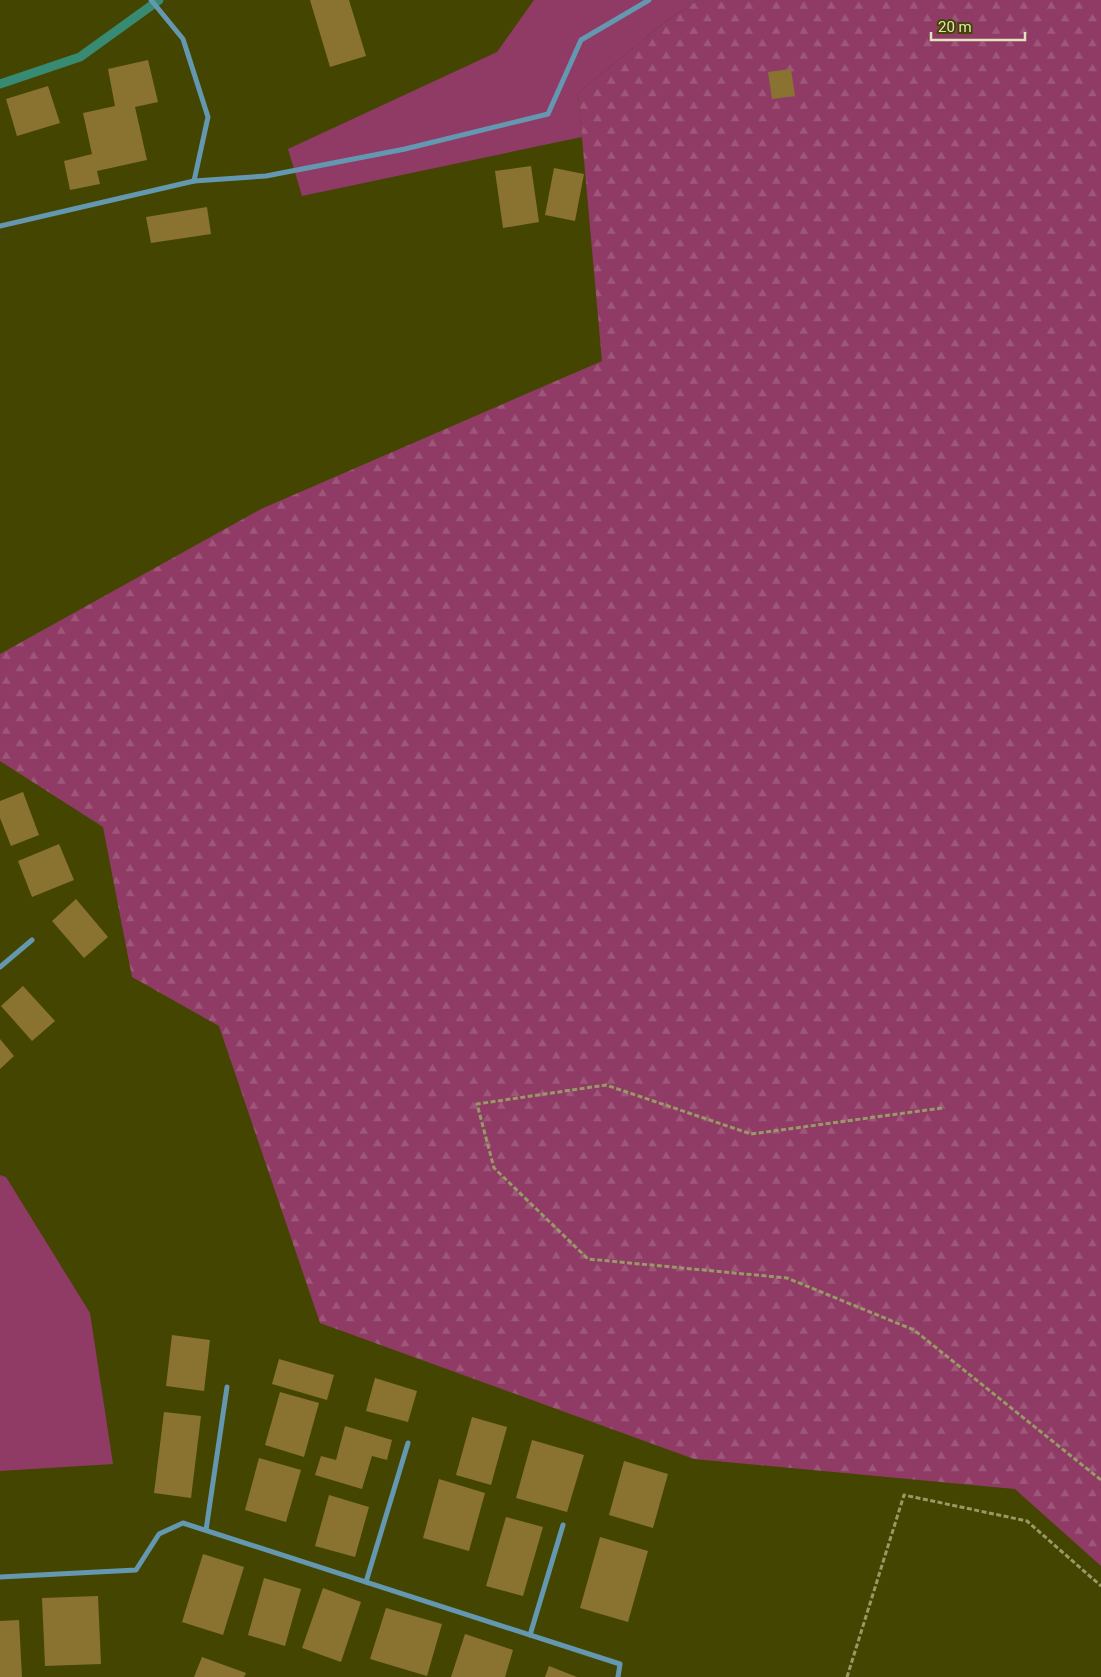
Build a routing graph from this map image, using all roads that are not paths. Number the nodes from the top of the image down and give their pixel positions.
1 (151, 0) edge
2 (649, 0) edge
3 (194, 181) junction
4 (0, 226) edge
5 (32, 940) dead end
6 (0, 968) edge
7 (227, 1387) dead end
8 (408, 1443) dead end
9 (563, 1525) dead end
10 (206, 1530) junction
11 (0, 1577) edge
12 (366, 1582) junction
13 (530, 1635) junction
14 (618, 1677) edge

1 - 3 street
2 - 3 street
3 - 4 street
5 - 6 street
7 - 10 street
8 - 12 street
9 - 13 street
10 - 11 street
10 - 12 street
12 - 13 street
13 - 14 street

